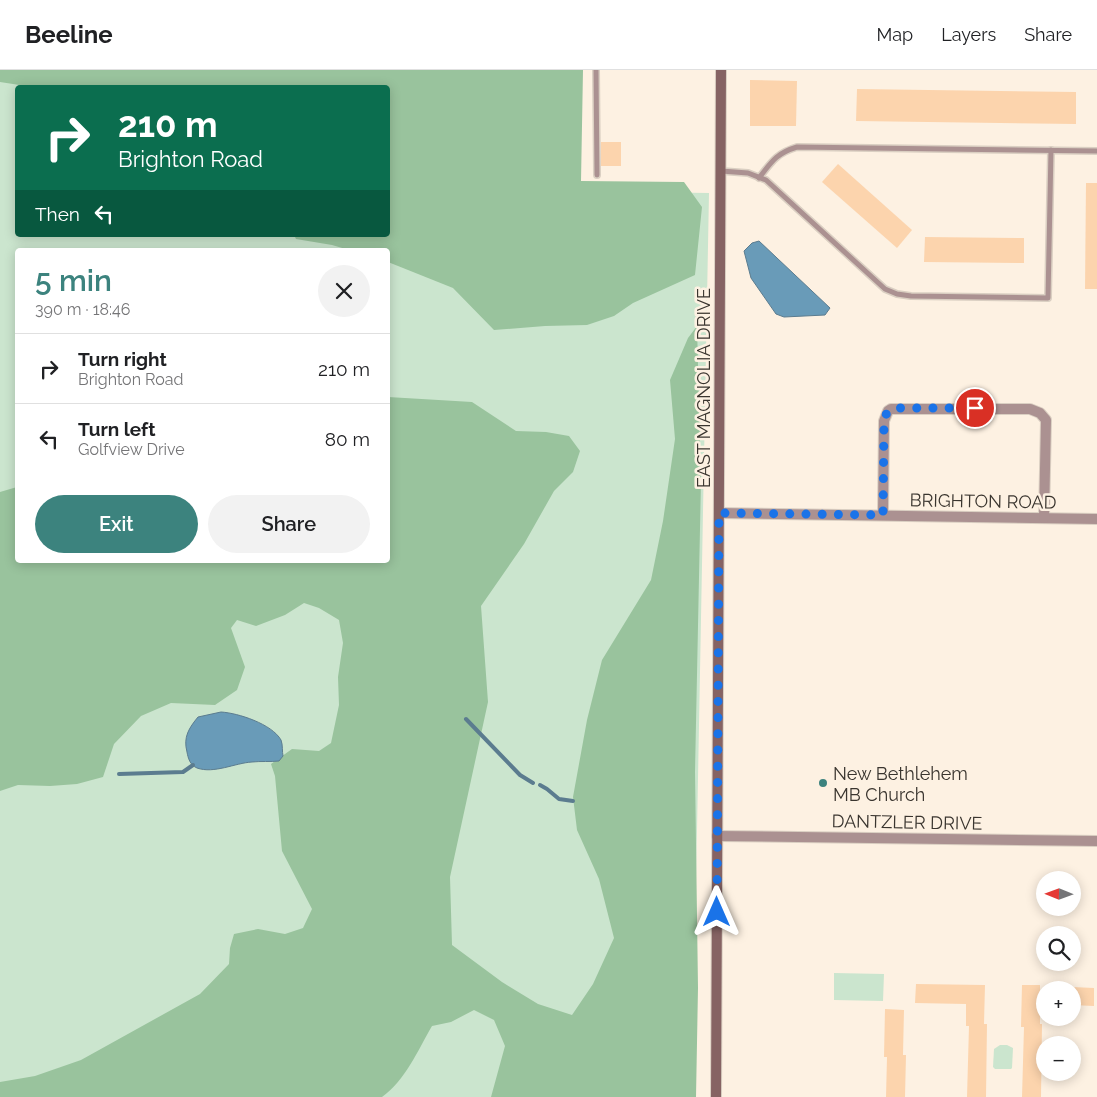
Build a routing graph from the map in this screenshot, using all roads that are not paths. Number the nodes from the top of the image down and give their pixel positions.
1 (596, 70) edge
2 (721, 70) edge
3 (1051, 150) junction
4 (1097, 150) edge
5 (720, 171) junction
6 (597, 175) dead end
7 (759, 178) junction
8 (719, 513) junction
9 (883, 515) junction
10 (1044, 518) junction
11 (1097, 519) edge
12 (717, 836) junction
13 (1097, 841) edge
14 (716, 1097) edge

1 - 6 lane
2 - 5 main road, EAST MAGNOLIA DRIVE
3 - 4 lane
3 - 7 lane
3 - 7 lane
5 - 7 lane
5 - 8 main road, EAST MAGNOLIA DRIVE
8 - 9 street, BRIGHTON ROAD
8 - 12 main road, EAST MAGNOLIA DRIVE
9 - 10 street, BRIGHTON ROAD
9 - 10 street
10 - 11 street, BRIGHTON ROAD
12 - 13 street, DANTZLER DRIVE
12 - 14 main road, EAST MAGNOLIA DRIVE

